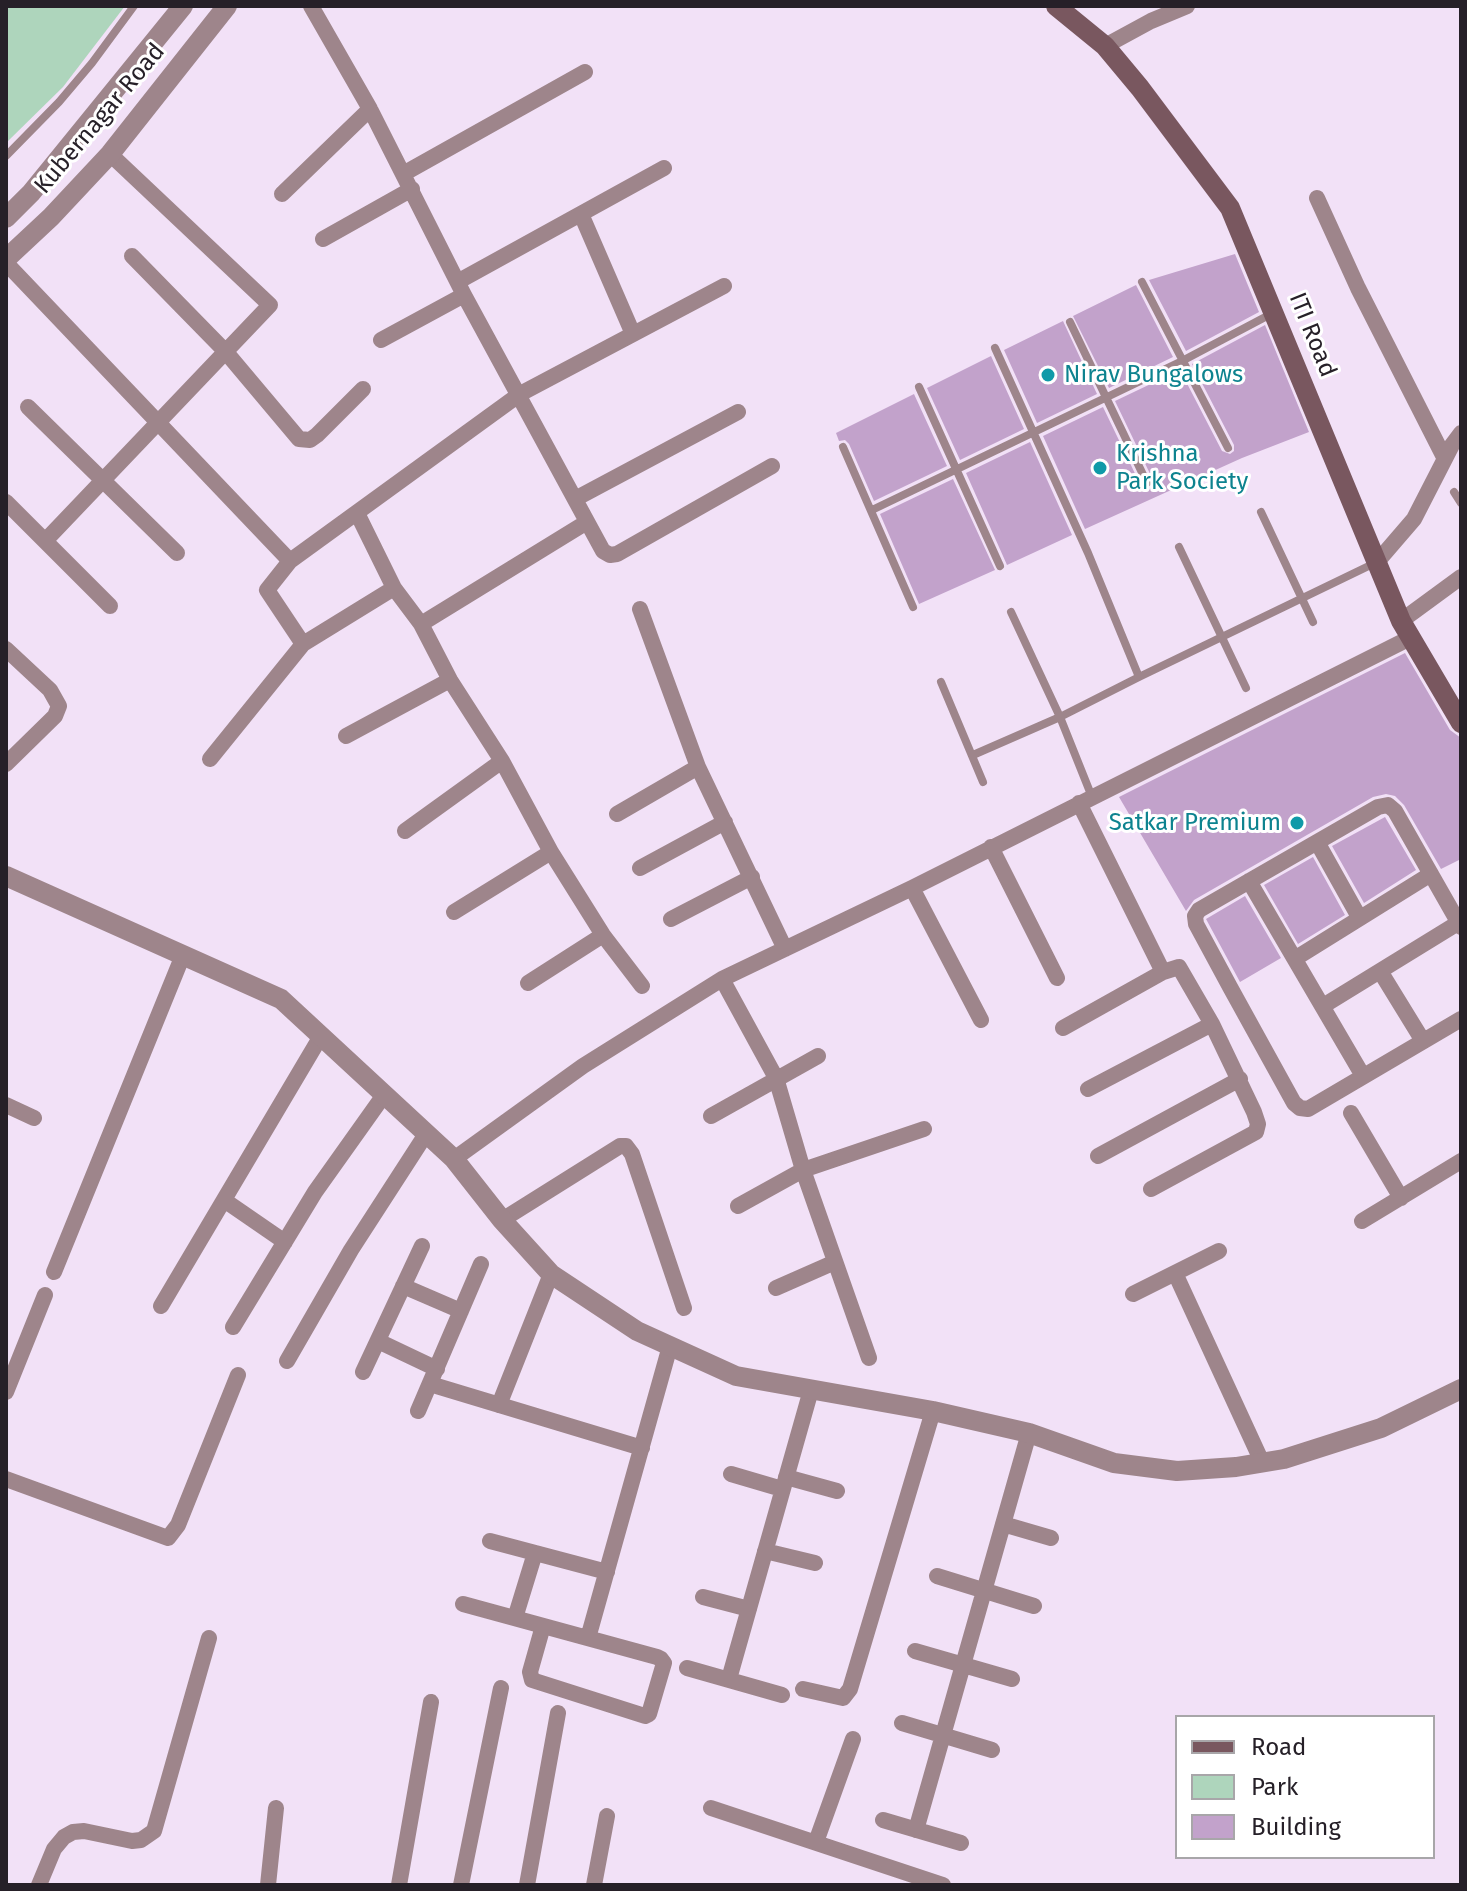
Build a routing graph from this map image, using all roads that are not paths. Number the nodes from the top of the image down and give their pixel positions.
1 (134, 6) edge
2 (183, 6) edge
3 (227, 6) edge
4 (311, 6) edge
5 (1056, 6) edge
6 (1187, 6) edge
7 (1105, 46) junction
8 (585, 72) dead end
9 (370, 109) junction
10 (110, 154) junction
11 (6, 156) edge
12 (664, 168) dead end
13 (403, 174) junction
14 (412, 189) junction
15 (282, 194) dead end
16 (1317, 198) dead end
17 (581, 214) junction
18 (6, 218) edge
19 (323, 239) dead end
20 (132, 256) dead end
21 (6, 261) edge
22 (1142, 282) dead end
23 (724, 286) dead end
24 (462, 288) junction
25 (1275, 312) junction
26 (1070, 322) dead end
27 (633, 334) junction
28 (381, 340) dead end
29 (995, 348) dead end
30 (225, 351) junction
31 (1182, 361) junction
32 (919, 387) dead end
33 (363, 389) dead end
34 (520, 394) junction
35 (1105, 397) junction
36 (28, 407) dead end
37 (738, 412) dead end
38 (156, 422) junction
39 (1032, 431) junction
40 (1461, 433) edge
41 (843, 447) dead end
42 (1228, 448) dead end
43 (1445, 459) junction
44 (772, 466) dead end
45 (956, 469) junction
46 (103, 479) junction
47 (1147, 483) dead end
48 (1454, 492) dead end
49 (575, 499) junction
50 (6, 502) edge
51 (1461, 503) edge
52 (872, 510) junction
53 (1261, 512) dead end
54 (357, 513) junction
55 (587, 522) junction
56 (45, 541) junction
57 (1179, 547) dead end
58 (177, 553) dead end
59 (290, 561) junction
60 (1377, 562) junction
61 (1000, 566) dead end
62 (1461, 577) edge
63 (394, 588) junction
64 (1302, 599) junction
65 (110, 606) dead end
66 (913, 607) dead end
67 (640, 609) dead end
68 (1011, 612) dead end
69 (1313, 622) dead end
70 (421, 624) junction
71 (1405, 629) junction
72 (1223, 638) junction
73 (303, 644) junction
74 (6, 649) edge
75 (1139, 677) junction
76 (450, 680) junction
77 (941, 682) dead end
78 (1246, 688) dead end
79 (1060, 717) junction
80 (1461, 723) edge
81 (346, 736) dead end
82 (973, 755) junction
83 (210, 759) dead end
84 (502, 761) junction
85 (6, 764) edge
86 (698, 767) junction
87 (983, 782) dead end
88 (1086, 800) junction
89 (617, 814) dead end
90 (725, 822) junction
91 (405, 831) dead end
92 (1317, 842) junction
93 (991, 847) junction
94 (551, 852) junction
95 (640, 868) dead end
96 (1431, 874) junction
97 (6, 876) edge
98 (752, 877) junction
99 (1249, 881) junction
100 (912, 888) junction
101 (454, 912) dead end
102 (1359, 917) junction
103 (671, 919) dead end
104 (1460, 925) edge
105 (603, 935) junction
106 (785, 949) junction
107 (183, 955) junction
108 (1296, 958) junction
109 (1380, 971) junction
110 (1163, 972) junction
111 (1057, 978) dead end
112 (722, 979) junction
113 (528, 983) dead end
114 (642, 986) dead end
115 (1323, 1006) junction
116 (1461, 1019) edge
117 (981, 1020) dead end
118 (1212, 1024) junction
119 (1063, 1028) dead end
120 (321, 1036) junction
121 (1423, 1041) junction
122 (818, 1056) dead end
123 (1363, 1076) junction
124 (776, 1078) junction
125 (1240, 1079) junction
126 (1088, 1089) dead end
127 (384, 1095) junction
128 (6, 1105) edge
129 (1351, 1113) dead end
130 (711, 1116) dead end
131 (34, 1118) dead end
132 (924, 1129) dead end
133 (426, 1134) junction
134 (1098, 1156) dead end
135 (454, 1159) junction
136 (1461, 1161) edge
137 (803, 1170) junction
138 (1151, 1189) dead end
139 (1401, 1198) junction
140 (224, 1200) junction
141 (738, 1206) dead end
142 (502, 1220) junction
143 (1362, 1221) dead end
144 (285, 1242) junction
145 (422, 1246) dead end
146 (1219, 1251) dead end
147 (835, 1262) junction
148 (481, 1264) dead end
149 (54, 1272) dead end
150 (1175, 1273) junction
151 (551, 1274) junction
152 (403, 1286) junction
153 (776, 1288) dead end
154 (1133, 1294) dead end
155 (45, 1295) dead end
156 (161, 1306) dead end
157 (684, 1308) dead end
158 (461, 1311) junction
159 (233, 1327) dead end
160 (378, 1341) junction
161 (670, 1346) junction
162 (869, 1358) dead end
163 (287, 1361) dead end
164 (363, 1372) dead end
165 (238, 1375) dead end
166 (433, 1377) junction
167 (1461, 1389) edge
168 (811, 1390) junction
169 (6, 1392) edge
170 (499, 1405) junction
171 (418, 1411) dead end
172 (933, 1411) junction
173 (1029, 1433) junction
174 (642, 1448) junction
175 (1262, 1462) junction
176 (731, 1474) dead end
177 (6, 1479) edge
178 (784, 1483) junction
179 (837, 1491) dead end
180 (1003, 1524) junction
181 (1051, 1538) dead end
182 (490, 1541) dead end
183 (765, 1551) junction
184 (535, 1553) junction
185 (815, 1563) dead end
186 (607, 1572) junction
187 (937, 1576) dead end
188 (984, 1591) junction
189 (703, 1597) dead end
190 (463, 1604) dead end
191 (1034, 1606) dead end
192 (749, 1609) junction
193 (515, 1618) junction
194 (543, 1626) junction
195 (209, 1638) dead end
196 (588, 1638) junction
197 (915, 1651) dead end
198 (963, 1665) junction
199 (687, 1668) dead end
200 (729, 1679) junction
201 (1012, 1679) dead end
202 (501, 1688) dead end
203 (803, 1689) dead end
204 (782, 1695) dead end
205 (431, 1702) dead end
206 (558, 1713) dead end
207 (902, 1723) dead end
208 (943, 1735) junction
209 (853, 1739) dead end
210 (992, 1750) dead end
211 (276, 1808) dead end
212 (711, 1808) dead end
213 (607, 1816) dead end
214 (883, 1820) dead end
215 (916, 1830) junction
216 (816, 1842) junction
217 (961, 1843) dead end
218 (39, 1885) edge
219 (268, 1885) edge
220 (399, 1885) edge
221 (461, 1885) edge
222 (527, 1885) edge
223 (594, 1885) edge
224 (943, 1885) edge

1 - 11 lane
2 - 18 street, Kubernagar Road
3 - 10 street, Kubernagar Road
4 - 9 street
5 - 7 main road, ITI Road
6 - 7 street
7 - 25 main road, ITI Road
8 - 13 street
9 - 13 street
9 - 15 street
10 - 21 street, Kubernagar Road
10 - 30 street
12 - 17 street
13 - 14 street
14 - 19 street
14 - 24 street
16 - 43 street
17 - 24 street
17 - 27 street
20 - 30 street
21 - 38 street
22 - 31 lane
23 - 27 street
24 - 28 street
24 - 34 street
25 - 31 lane
25 - 60 main road, ITI Road
26 - 35 lane
27 - 34 street
29 - 39 lane
30 - 33 street
30 - 38 street
31 - 35 lane
31 - 42 lane
32 - 45 lane
34 - 49 street
34 - 54 street
35 - 39 lane
35 - 47 lane
36 - 46 street
37 - 49 street
38 - 46 street
38 - 59 street
39 - 45 lane
39 - 75 lane
40 - 43 street
41 - 52 lane
43 - 60 street
44 - 55 street
45 - 52 lane
45 - 61 lane
46 - 56 street
46 - 58 street
48 - 51 lane
49 - 55 street
50 - 56 street
52 - 66 lane
53 - 64 lane
54 - 59 street
54 - 63 street
55 - 70 street
56 - 65 street
57 - 72 lane
59 - 73 street
60 - 64 lane
60 - 71 main road, ITI Road
62 - 71 street
63 - 70 street
63 - 73 street
64 - 69 lane
64 - 72 lane
67 - 86 street
68 - 79 lane
70 - 76 street
71 - 80 main road, ITI Road
71 - 88 street
72 - 75 lane
72 - 78 lane
73 - 83 street
74 - 85 street
75 - 79 lane
76 - 81 street
76 - 84 street
77 - 82 lane
79 - 82 lane
79 - 88 lane
82 - 87 lane
84 - 91 street
84 - 94 street
86 - 89 street
86 - 90 street
88 - 93 street
88 - 110 street
90 - 95 street
90 - 98 street
92 - 96 street
92 - 99 street
92 - 102 street
93 - 100 street
93 - 111 street
94 - 101 street
94 - 105 street
96 - 102 street
96 - 104 street
97 - 107 street
98 - 103 street
98 - 106 street
99 - 108 street
99 - 123 street
100 - 106 street
100 - 117 street
102 - 108 street
104 - 109 street
105 - 113 street
105 - 114 street
106 - 112 street
107 - 120 street
107 - 149 street
108 - 115 street
109 - 115 street
109 - 121 street
110 - 118 street
110 - 119 street
112 - 124 street
112 - 135 street
115 - 123 street
116 - 121 street
118 - 125 street
118 - 126 street
120 - 127 street
120 - 140 street
121 - 123 street
122 - 124 street
124 - 130 street
124 - 137 street
125 - 134 street
125 - 138 street
127 - 133 street
127 - 144 street
128 - 131 street
129 - 139 street
132 - 137 street
133 - 135 street
133 - 163 street
135 - 142 street
136 - 139 street
137 - 141 street
137 - 147 street
139 - 143 street
140 - 144 street
140 - 156 street
142 - 151 street
142 - 157 street
144 - 159 street
145 - 152 street
146 - 150 street
147 - 153 street
147 - 162 street
148 - 158 street
150 - 154 street
150 - 175 street
151 - 161 street
151 - 170 street
152 - 158 street
152 - 160 street
155 - 169 street
158 - 166 street
160 - 164 street
160 - 166 street
161 - 168 street
161 - 174 street
165 - 177 street
166 - 170 street
166 - 171 street
167 - 175 street
168 - 172 street
168 - 178 street
170 - 174 street
172 - 173 street
172 - 203 street
173 - 175 street
173 - 180 street
174 - 186 street
176 - 178 street
178 - 179 street
178 - 183 street
180 - 181 street
180 - 188 street
182 - 184 street
183 - 185 street
183 - 192 street
184 - 186 street
184 - 193 street
186 - 196 street
187 - 188 street
188 - 191 street
188 - 198 street
189 - 192 street
190 - 193 street
192 - 200 street
193 - 194 street
194 - 196 street
194 - 196 street
195 - 218 street
197 - 198 street
198 - 201 street
198 - 208 street
199 - 200 street
200 - 204 street
202 - 221 street
205 - 220 street
206 - 222 street
207 - 208 street
208 - 210 street
208 - 215 street
209 - 216 street
211 - 219 street
212 - 216 street
213 - 223 street
214 - 215 street
215 - 217 street
216 - 224 street

